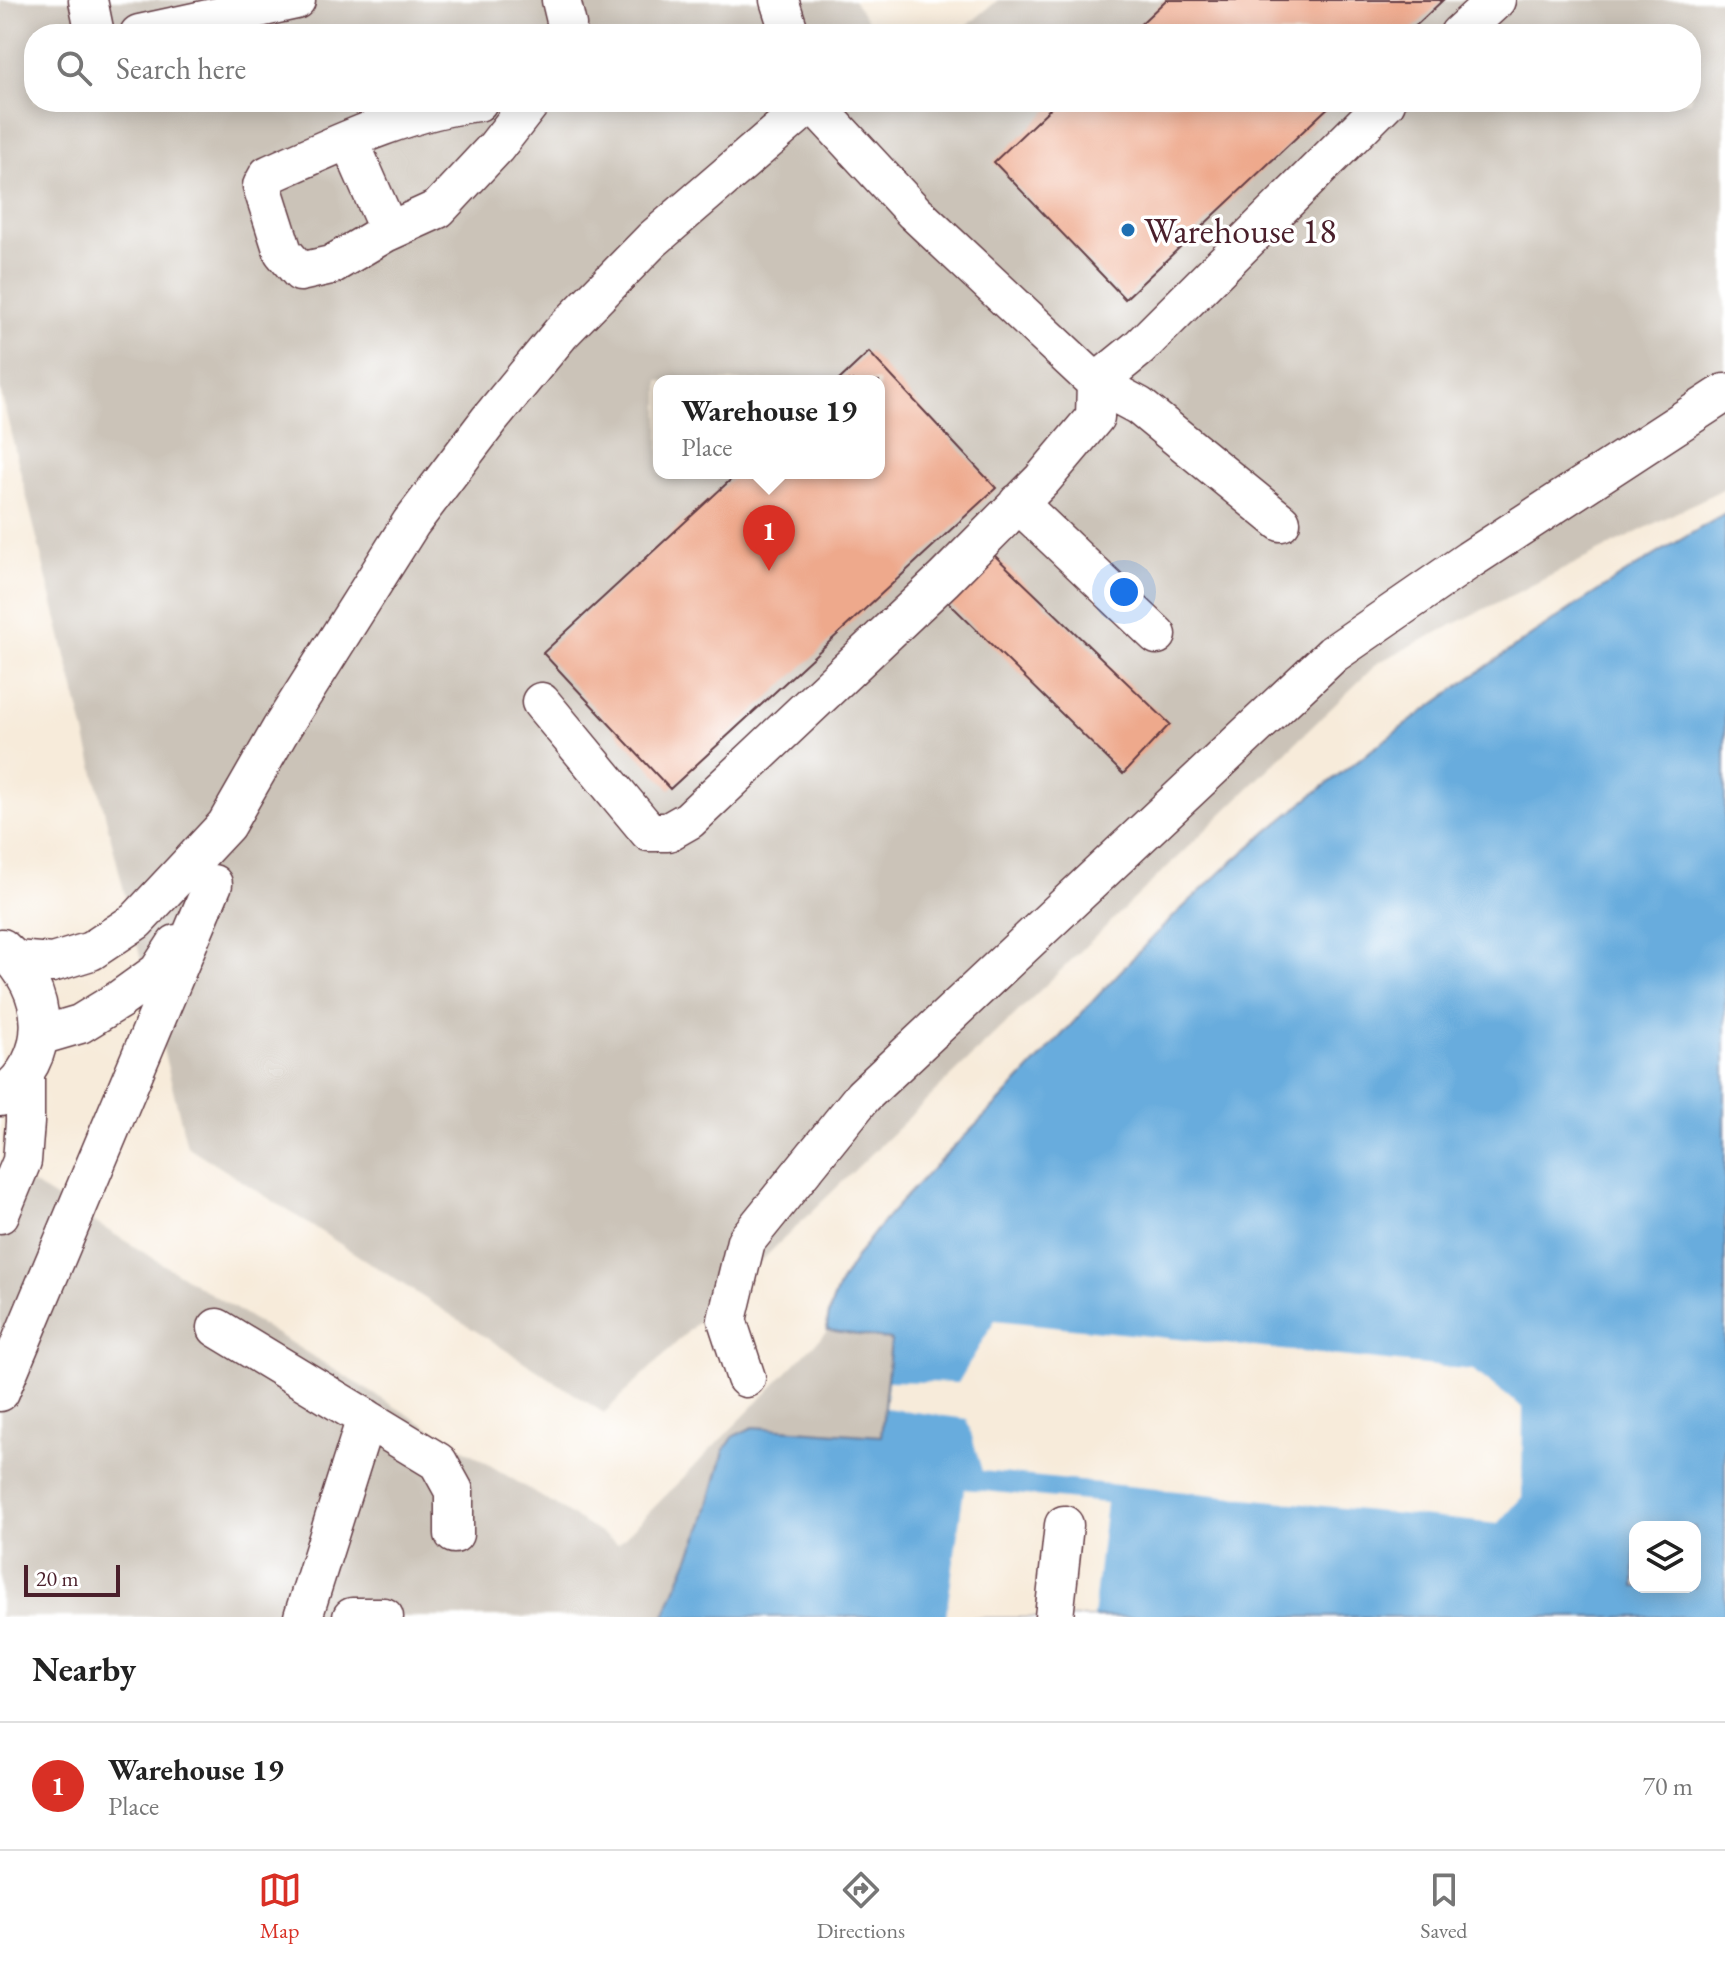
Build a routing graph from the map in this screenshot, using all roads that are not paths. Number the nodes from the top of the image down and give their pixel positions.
1 (88, 0) edge
2 (296, 0) edge
3 (561, 0) edge
4 (779, 0) edge
5 (1496, 0) edge
6 (93, 24) edge
7 (185, 24) edge
8 (567, 24) edge
9 (787, 24) edge
10 (1470, 24) edge
11 (429, 112) edge
12 (523, 112) edge
13 (800, 112) edge
14 (821, 112) edge
15 (1376, 112) edge
16 (349, 140) junction
17 (389, 231) junction
18 (1096, 383) junction
19 (1725, 393) edge
20 (1018, 503) junction
21 (1281, 522) dead end
22 (1157, 635) dead end
23 (541, 702) dead end
24 (226, 825) junction
25 (213, 884) junction
26 (8, 953) edge
27 (39, 1036) junction
28 (12, 1085) edge
29 (0, 1214) edge
30 (217, 1328) dead end
31 (746, 1378) dead end
32 (0, 1392) edge
33 (366, 1418) junction
34 (1064, 1525) dead end
35 (454, 1534) dead end
36 (303, 1617) edge
37 (352, 1617) edge
38 (384, 1617) edge
39 (1054, 1617) edge

1 - 6 street
2 - 7 street
3 - 8 street
4 - 9 street
5 - 10 street
11 - 16 street
12 - 17 street
13 - 24 street
14 - 18 street
15 - 18 street
16 - 17 street
16 - 17 street
18 - 20 street
18 - 21 street
19 - 31 street
20 - 22 street
20 - 23 street
24 - 25 street
24 - 26 street
25 - 27 street
25 - 32 street
26 - 27 street
27 - 28 street
28 - 29 street
30 - 33 street
33 - 35 street
33 - 36 street
34 - 39 street
37 - 38 street

